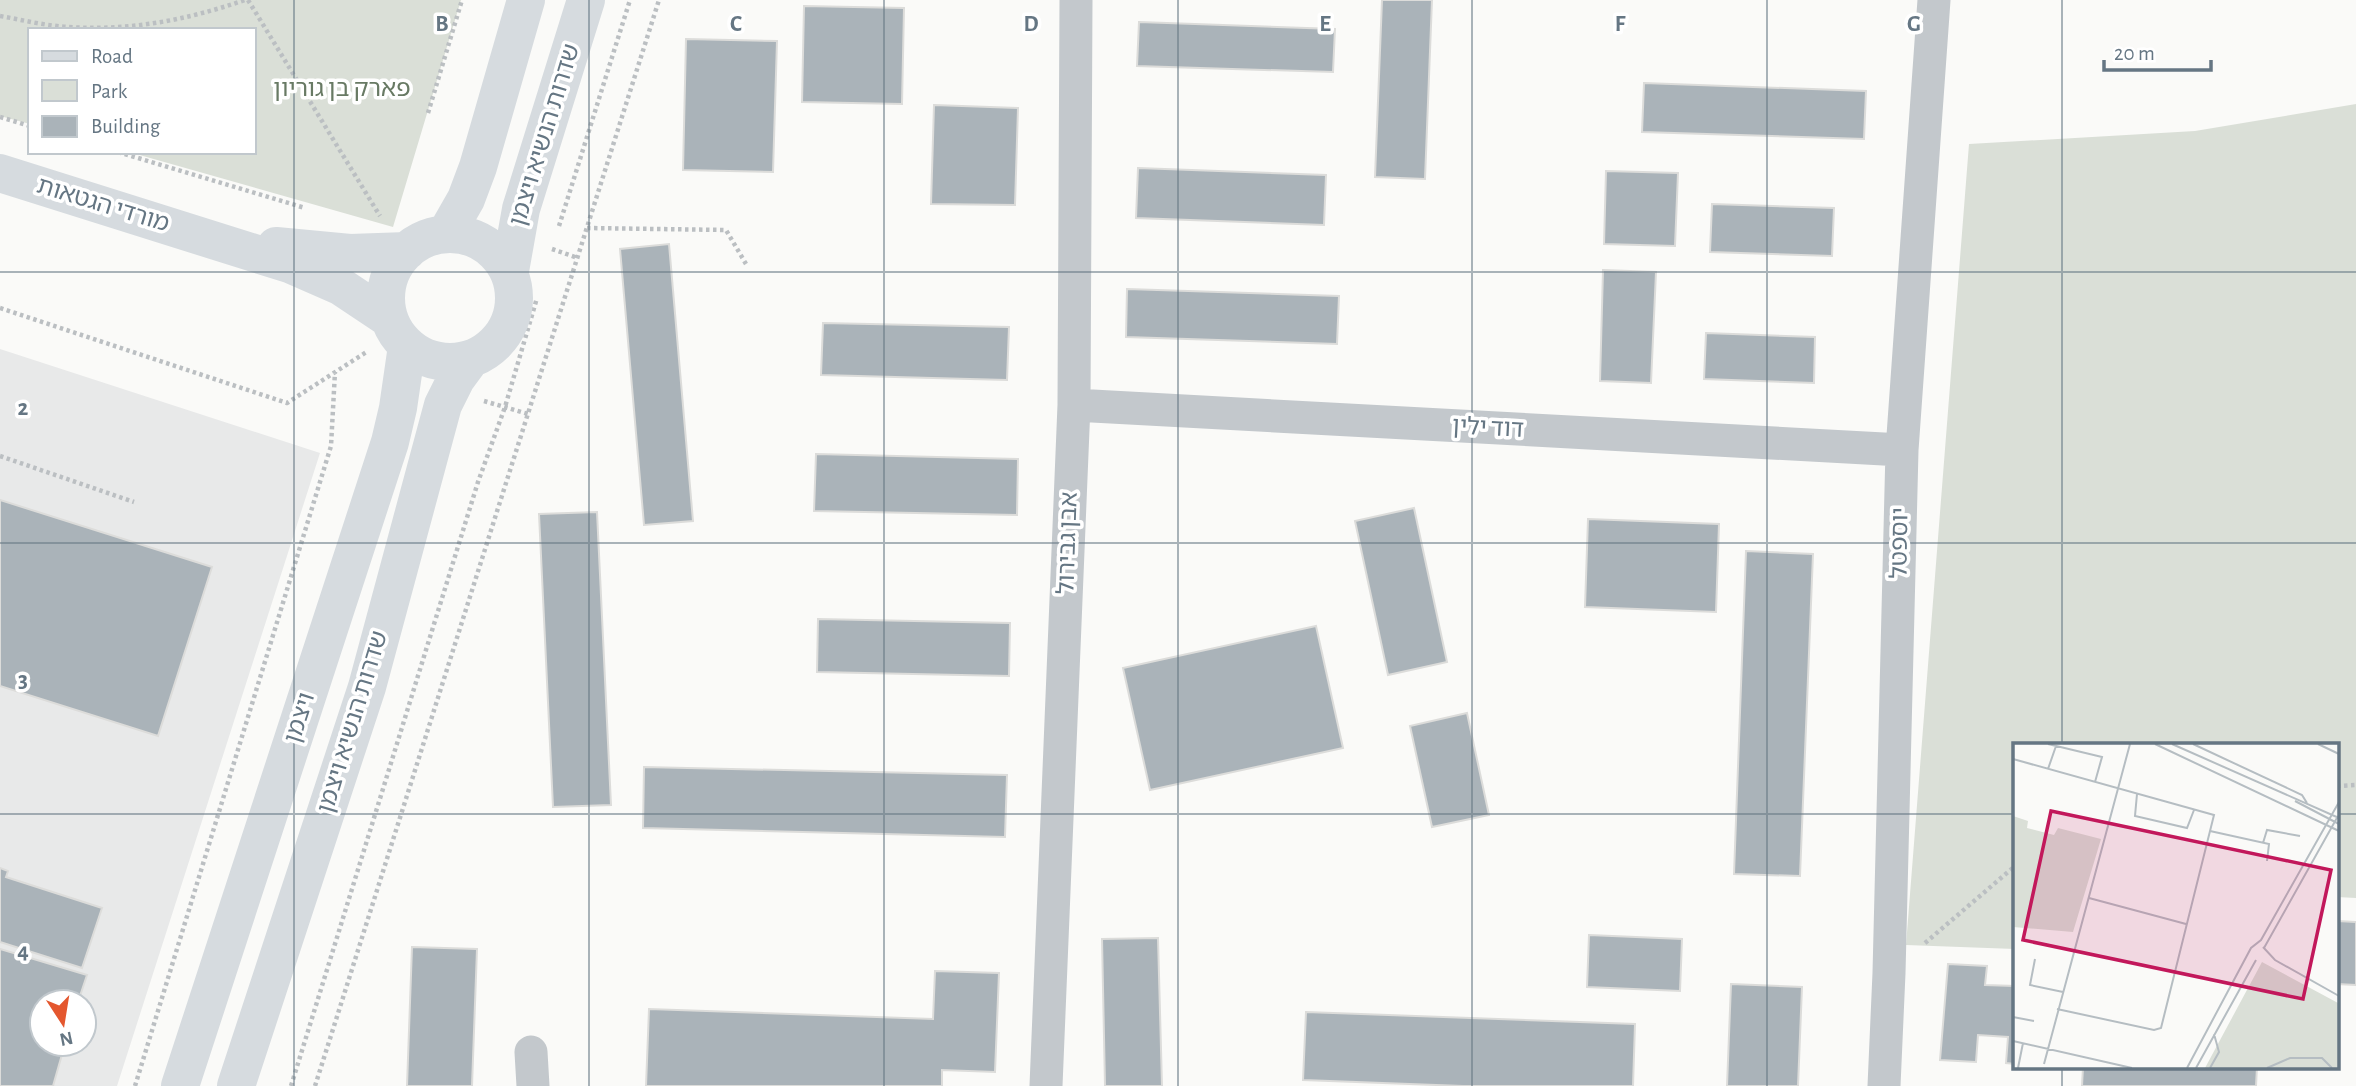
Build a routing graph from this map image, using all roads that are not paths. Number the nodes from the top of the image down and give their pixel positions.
1 (526, 0) edge
2 (586, 0) edge
3 (1076, 0) edge
4 (1934, 0) edge
5 (0, 173) edge
6 (446, 234) junction
7 (206, 236) junction
8 (407, 251) junction
9 (525, 280) junction
10 (397, 332) junction
11 (470, 360) junction
12 (1074, 405) junction
13 (1902, 450) junction
14 (531, 1052) dead end
15 (180, 1086) edge
16 (236, 1086) edge
17 (533, 1086) edge
18 (1046, 1086) edge
19 (1884, 1086) edge

1 - 6 street
2 - 9 street, שדרות הנשיא ויצמן
3 - 12 street, אבן גבירול
4 - 13 street, יוספטל
5 - 7 street, מורדי הגטאות
6 - 8 street
6 - 9 street
7 - 8 street, מורדי הגטאות
7 - 10 street, מורדי הגטאות
8 - 10 street
9 - 11 street
10 - 11 street
10 - 15 street, ויצמן
11 - 16 street, שדרות הנשיא ויצמן
12 - 13 street, דוד ילין
12 - 18 street, אבן גבירול
13 - 19 street, יוספטל
14 - 17 street

